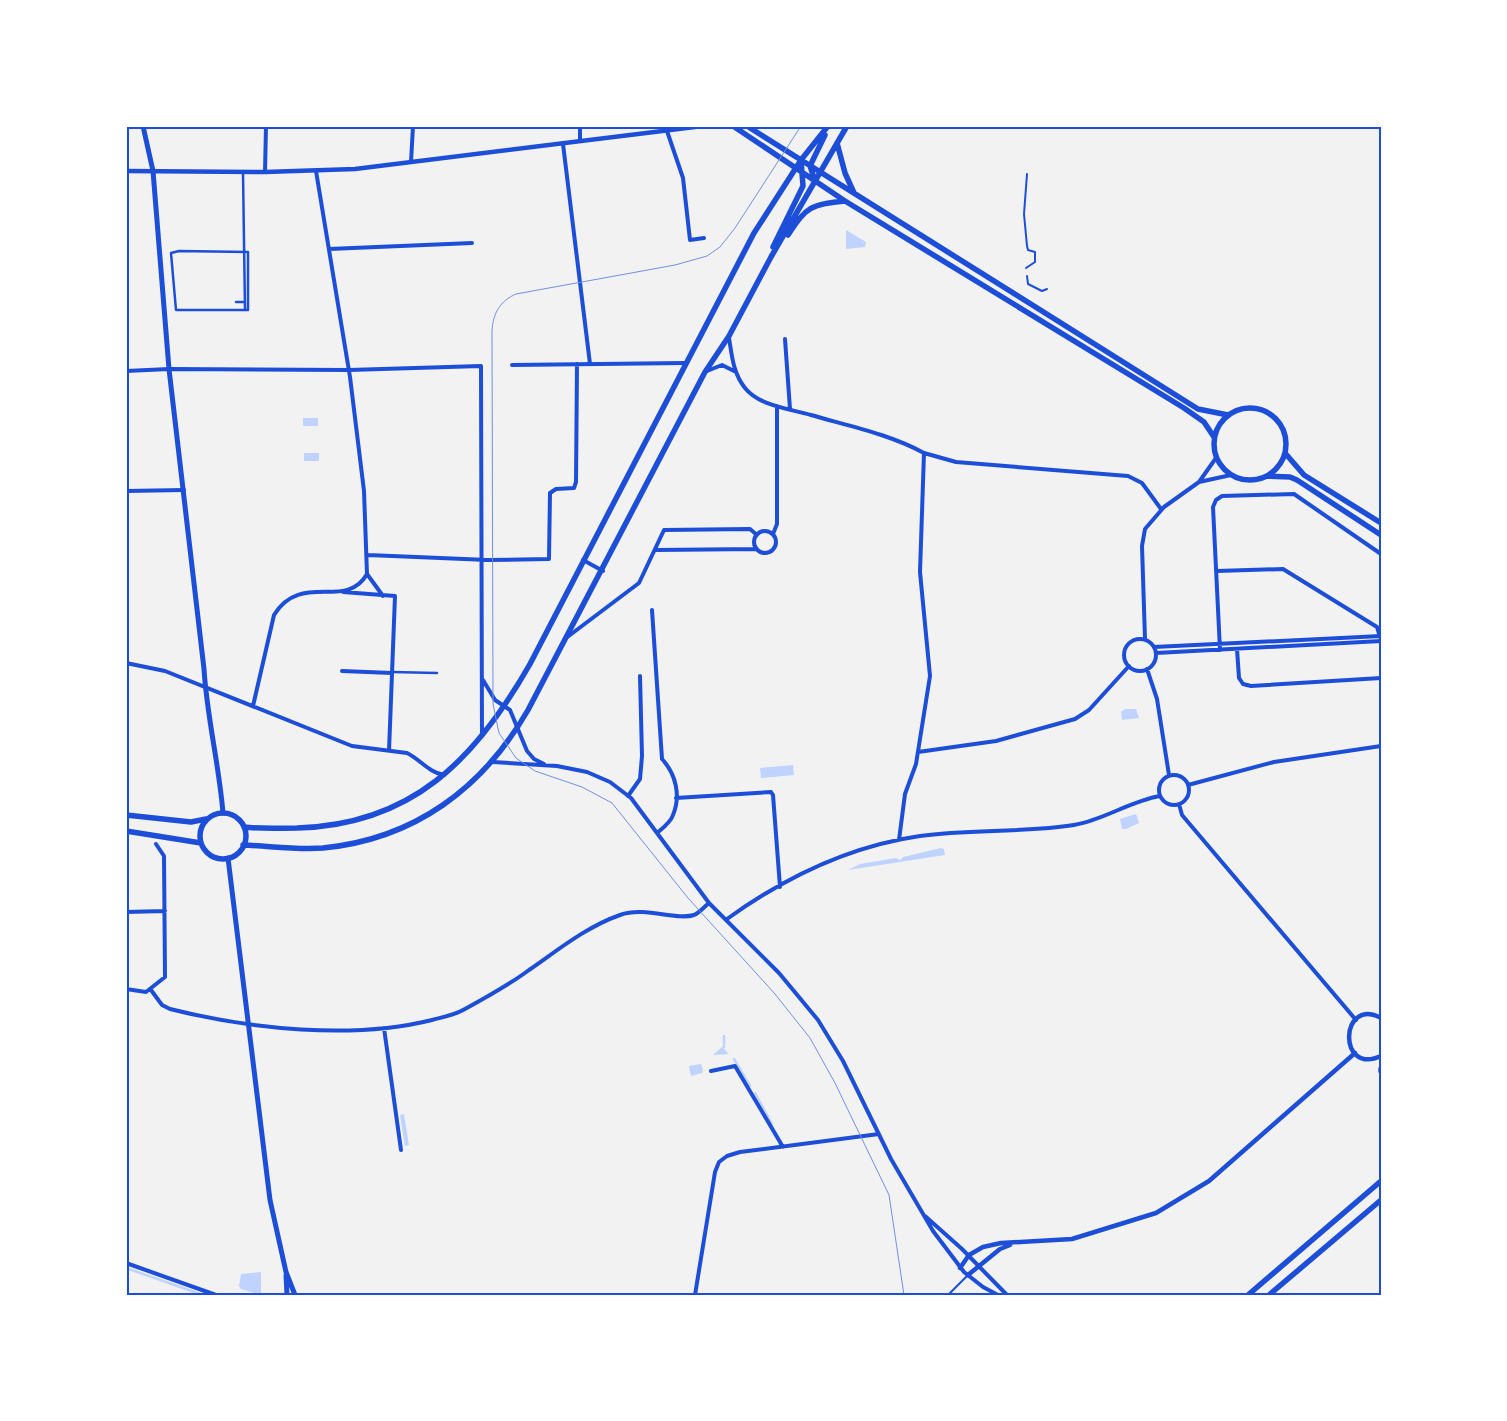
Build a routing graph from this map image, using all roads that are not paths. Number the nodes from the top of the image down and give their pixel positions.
1 (143, 126) edge
2 (266, 126) edge
3 (413, 126) edge
4 (580, 126) edge
5 (703, 126) edge
6 (733, 126) edge
7 (746, 126) edge
8 (829, 126) edge
9 (847, 126) edge
10 (667, 131) junction
11 (580, 141) junction
12 (838, 143) junction
13 (563, 144) junction
14 (801, 160) junction
15 (411, 162) junction
16 (810, 166) junction
17 (795, 169) junction
18 (126, 171) edge
19 (153, 171) junction
20 (316, 171) junction
21 (243, 172) junction
22 (265, 172) junction
23 (820, 172) junction
24 (804, 174) junction
25 (1027, 174) dead end
26 (815, 181) junction
27 (855, 195) junction
28 (845, 201) junction
29 (704, 238) dead end
30 (472, 243) dead end
31 (328, 250) junction
32 (245, 252) junction
33 (771, 257) junction
34 (1026, 268) dead end
35 (1027, 276) dead end
36 (1047, 289) dead end
37 (236, 302) dead end
38 (245, 302) junction
39 (245, 310) junction
40 (728, 336) junction
41 (785, 339) dead end
42 (686, 362) junction
43 (577, 364) junction
44 (590, 364) junction
45 (512, 365) dead end
46 (169, 369) junction
47 (349, 370) junction
48 (126, 371) edge
49 (734, 371) junction
50 (705, 372) junction
51 (777, 406) junction
52 (790, 409) junction
53 (1228, 415) junction
54 (1214, 437) junction
55 (924, 453) junction
56 (1285, 454) junction
57 (1216, 458) junction
58 (1231, 475) junction
59 (1267, 476) junction
60 (1200, 482) junction
61 (184, 490) junction
62 (126, 491) edge
63 (1161, 509) junction
64 (1381, 523) edge
65 (772, 534) junction
66 (1381, 534) edge
67 (757, 535) junction
68 (756, 549) junction
69 (655, 550) junction
70 (1381, 554) edge
71 (368, 555) junction
72 (482, 560) junction
73 (583, 560) junction
74 (602, 570) junction
75 (1217, 571) junction
76 (367, 574) junction
77 (339, 592) junction
78 (383, 596) junction
79 (652, 610) dead end
80 (1380, 636) edge
81 (566, 638) junction
82 (1144, 639) junction
83 (1380, 641) edge
84 (1220, 643) junction
85 (1154, 647) junction
86 (1238, 649) junction
87 (1220, 650) junction
88 (1156, 653) junction
89 (126, 663) edge
90 (1128, 666) junction
91 (1147, 669) junction
92 (342, 671) dead end
93 (392, 672) junction
94 (437, 673) dead end
95 (640, 676) dead end
96 (482, 678) junction
97 (1381, 678) edge
98 (206, 687) junction
99 (253, 706) junction
100 (503, 706) junction
101 (517, 729) junction
102 (482, 735) junction
103 (1381, 746) edge
104 (389, 751) junction
105 (918, 752) junction
106 (493, 762) junction
107 (546, 765) junction
108 (444, 775) junction
109 (1169, 775) junction
110 (1188, 785) junction
111 (628, 796) junction
112 (1160, 796) junction
113 (676, 798) junction
114 (1179, 804) junction
115 (223, 813) junction
116 (126, 815) edge
117 (208, 818) junction
118 (244, 827) junction
119 (126, 831) edge
120 (657, 833) junction
121 (899, 840) junction
122 (201, 843) junction
123 (156, 844) dead end
124 (243, 845) junction
125 (228, 858) junction
126 (780, 887) junction
127 (709, 903) junction
128 (165, 911) junction
129 (126, 912) edge
130 (727, 919) junction
131 (126, 989) edge
132 (151, 990) junction
133 (1381, 1018) edge
134 (1356, 1020) junction
135 (247, 1025) junction
136 (384, 1028) junction
137 (1355, 1053) junction
138 (1381, 1056) edge
139 (711, 1071) dead end
140 (879, 1134) junction
141 (782, 1147) junction
142 (402, 1150) dead end
143 (1381, 1181) edge
144 (1381, 1200) edge
145 (923, 1214) junction
146 (1014, 1244) junction
147 (969, 1255) junction
148 (126, 1263) edge
149 (979, 1265) junction
150 (960, 1268) junction
151 (286, 1272) junction
152 (968, 1275) junction
153 (216, 1295) edge
154 (287, 1295) edge
155 (295, 1295) edge
156 (696, 1295) edge
157 (948, 1295) edge
158 (998, 1295) edge
159 (1007, 1295) edge
160 (1248, 1295) edge
161 (1269, 1295) edge

1 - 19 main road
2 - 22 street
3 - 15 street
4 - 11 street
5 - 10 street
6 - 17 main road
7 - 14 main road
8 - 14 main road
8 - 16 main road
9 - 12 main road
10 - 11 street
10 - 29 street
11 - 13 street
12 - 23 main road
12 - 27 main road
13 - 15 street
13 - 44 street
14 - 16 main road
14 - 17 main road
14 - 24 main road
15 - 20 street
16 - 23 main road
16 - 26 main road
17 - 24 main road
17 - 42 main road
18 - 19 street
19 - 21 street
19 - 46 main road
20 - 22 street
20 - 31 street
21 - 22 street
21 - 32 street
23 - 26 main road
23 - 27 main road
24 - 26 main road
24 - 33 main road
25 - 34 lane
26 - 28 main road
26 - 33 main road
27 - 53 main road
28 - 33 main road
28 - 54 main road
30 - 31 street
31 - 47 street
32 - 38 street
32 - 39 street
32 - 39 street
33 - 40 main road
35 - 36 lane
37 - 38 street
38 - 39 street
40 - 49 street
40 - 50 main road
41 - 52 street
42 - 44 street
42 - 73 main road
43 - 44 street
43 - 45 street
43 - 72 street
46 - 47 street
46 - 48 street
46 - 61 main road
47 - 71 street
47 - 72 street
49 - 50 street
49 - 51 street
50 - 74 main road
51 - 52 street
51 - 65 street
52 - 55 street
53 - 54 main road
53 - 56 main road
54 - 57 main road
55 - 63 street
55 - 105 street
56 - 59 main road
56 - 64 main road
57 - 58 main road
57 - 60 street
58 - 59 main road
58 - 60 street
59 - 66 main road
60 - 63 street
61 - 62 street
61 - 98 main road
63 - 82 street
65 - 67 street
65 - 68 street
67 - 68 street
67 - 69 street
68 - 69 street
69 - 81 street
70 - 75 street
71 - 72 street
71 - 76 street
72 - 96 street
73 - 74 street
73 - 100 main road
74 - 81 main road
75 - 80 street
75 - 84 street
76 - 77 street
76 - 78 street
77 - 78 street
77 - 99 street
78 - 93 street
79 - 113 street
80 - 83 street
80 - 84 street
81 - 101 main road
82 - 85 street
82 - 90 street
83 - 86 street
84 - 85 street
84 - 87 street
85 - 88 street
86 - 87 street
86 - 97 street
87 - 88 street
88 - 91 street
89 - 98 street
90 - 91 street
90 - 105 street
91 - 109 street
92 - 93 street
93 - 94 street
93 - 104 street
95 - 111 street
96 - 100 street
96 - 102 street
98 - 99 street
98 - 115 main road
99 - 104 street
100 - 101 street
100 - 102 main road
101 - 106 main road
101 - 107 street
102 - 108 main road
103 - 110 street
104 - 108 street
105 - 121 street
106 - 107 street
106 - 124 main road
107 - 111 street
108 - 118 main road
109 - 110 street
109 - 112 street
110 - 114 street
111 - 120 street
112 - 114 street
112 - 121 street
113 - 120 street
113 - 126 street
114 - 134 street
115 - 117 main road
115 - 118 main road
116 - 117 main road
117 - 122 main road
118 - 124 main road
119 - 122 main road
120 - 127 street
121 - 126 street
122 - 125 main road
123 - 128 street
124 - 125 main road
125 - 135 main road
126 - 130 street
127 - 130 street
127 - 136 street
128 - 129 street
128 - 132 street
130 - 140 street
131 - 132 street
132 - 135 street
133 - 134 street
134 - 137 street
135 - 136 street
135 - 151 main road
136 - 142 street
137 - 138 street
137 - 146 street
139 - 141 street
140 - 141 street
140 - 145 street
141 - 156 street
143 - 160 main road
144 - 161 main road
145 - 147 street
145 - 150 street
146 - 147 street
146 - 149 street
147 - 149 street
147 - 150 street
148 - 153 street
149 - 152 street
149 - 159 street
150 - 152 street
151 - 154 main road
151 - 155 main road
152 - 157 lane
152 - 158 street

